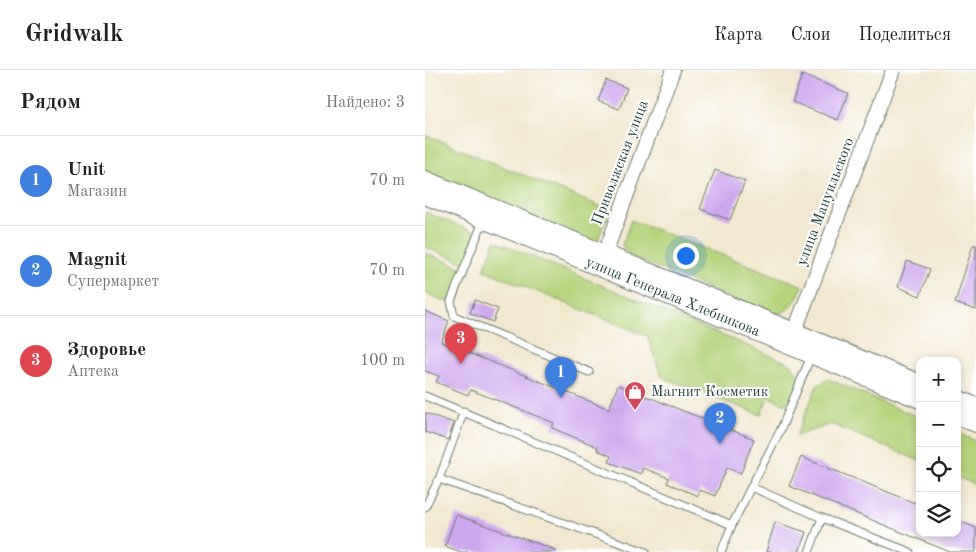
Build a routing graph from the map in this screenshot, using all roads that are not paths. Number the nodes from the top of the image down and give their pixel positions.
1 (673, 70) edge
2 (893, 70) edge
3 (425, 180) edge
4 (425, 195) edge
5 (487, 213) junction
6 (602, 260) junction
7 (792, 338) junction
8 (814, 348) junction
9 (589, 372) dead end
10 (916, 383) edge
11 (425, 396) edge
12 (916, 397) edge
13 (961, 401) edge
14 (976, 407) edge
15 (464, 411) junction
16 (961, 417) edge
17 (976, 423) edge
18 (439, 479) junction
19 (751, 487) junction
20 (425, 507) edge
21 (822, 518) junction
22 (732, 525) junction
23 (645, 552) edge
24 (721, 552) edge
25 (809, 552) edge
26 (910, 552) edge

1 - 6 street, Приволжская улица
2 - 7 street, улица Мануильского
3 - 5 street, улица Генерала Хлебникова
4 - 5 street, улица Генерала Хлебникова
5 - 6 street, улица Генерала Хлебникова
5 - 9 lane
6 - 7 street, улица Генерала Хлебникова
7 - 8 street, улица Генерала Хлебникова
8 - 10 street, улица Генерала Хлебникова
8 - 12 street, улица Генерала Хлебникова
8 - 19 lane
11 - 15 lane
13 - 14 street
15 - 18 lane
15 - 22 lane
16 - 17 street
18 - 20 lane
18 - 23 lane
19 - 21 lane
19 - 22 lane
21 - 25 lane
21 - 26 lane
22 - 24 lane

